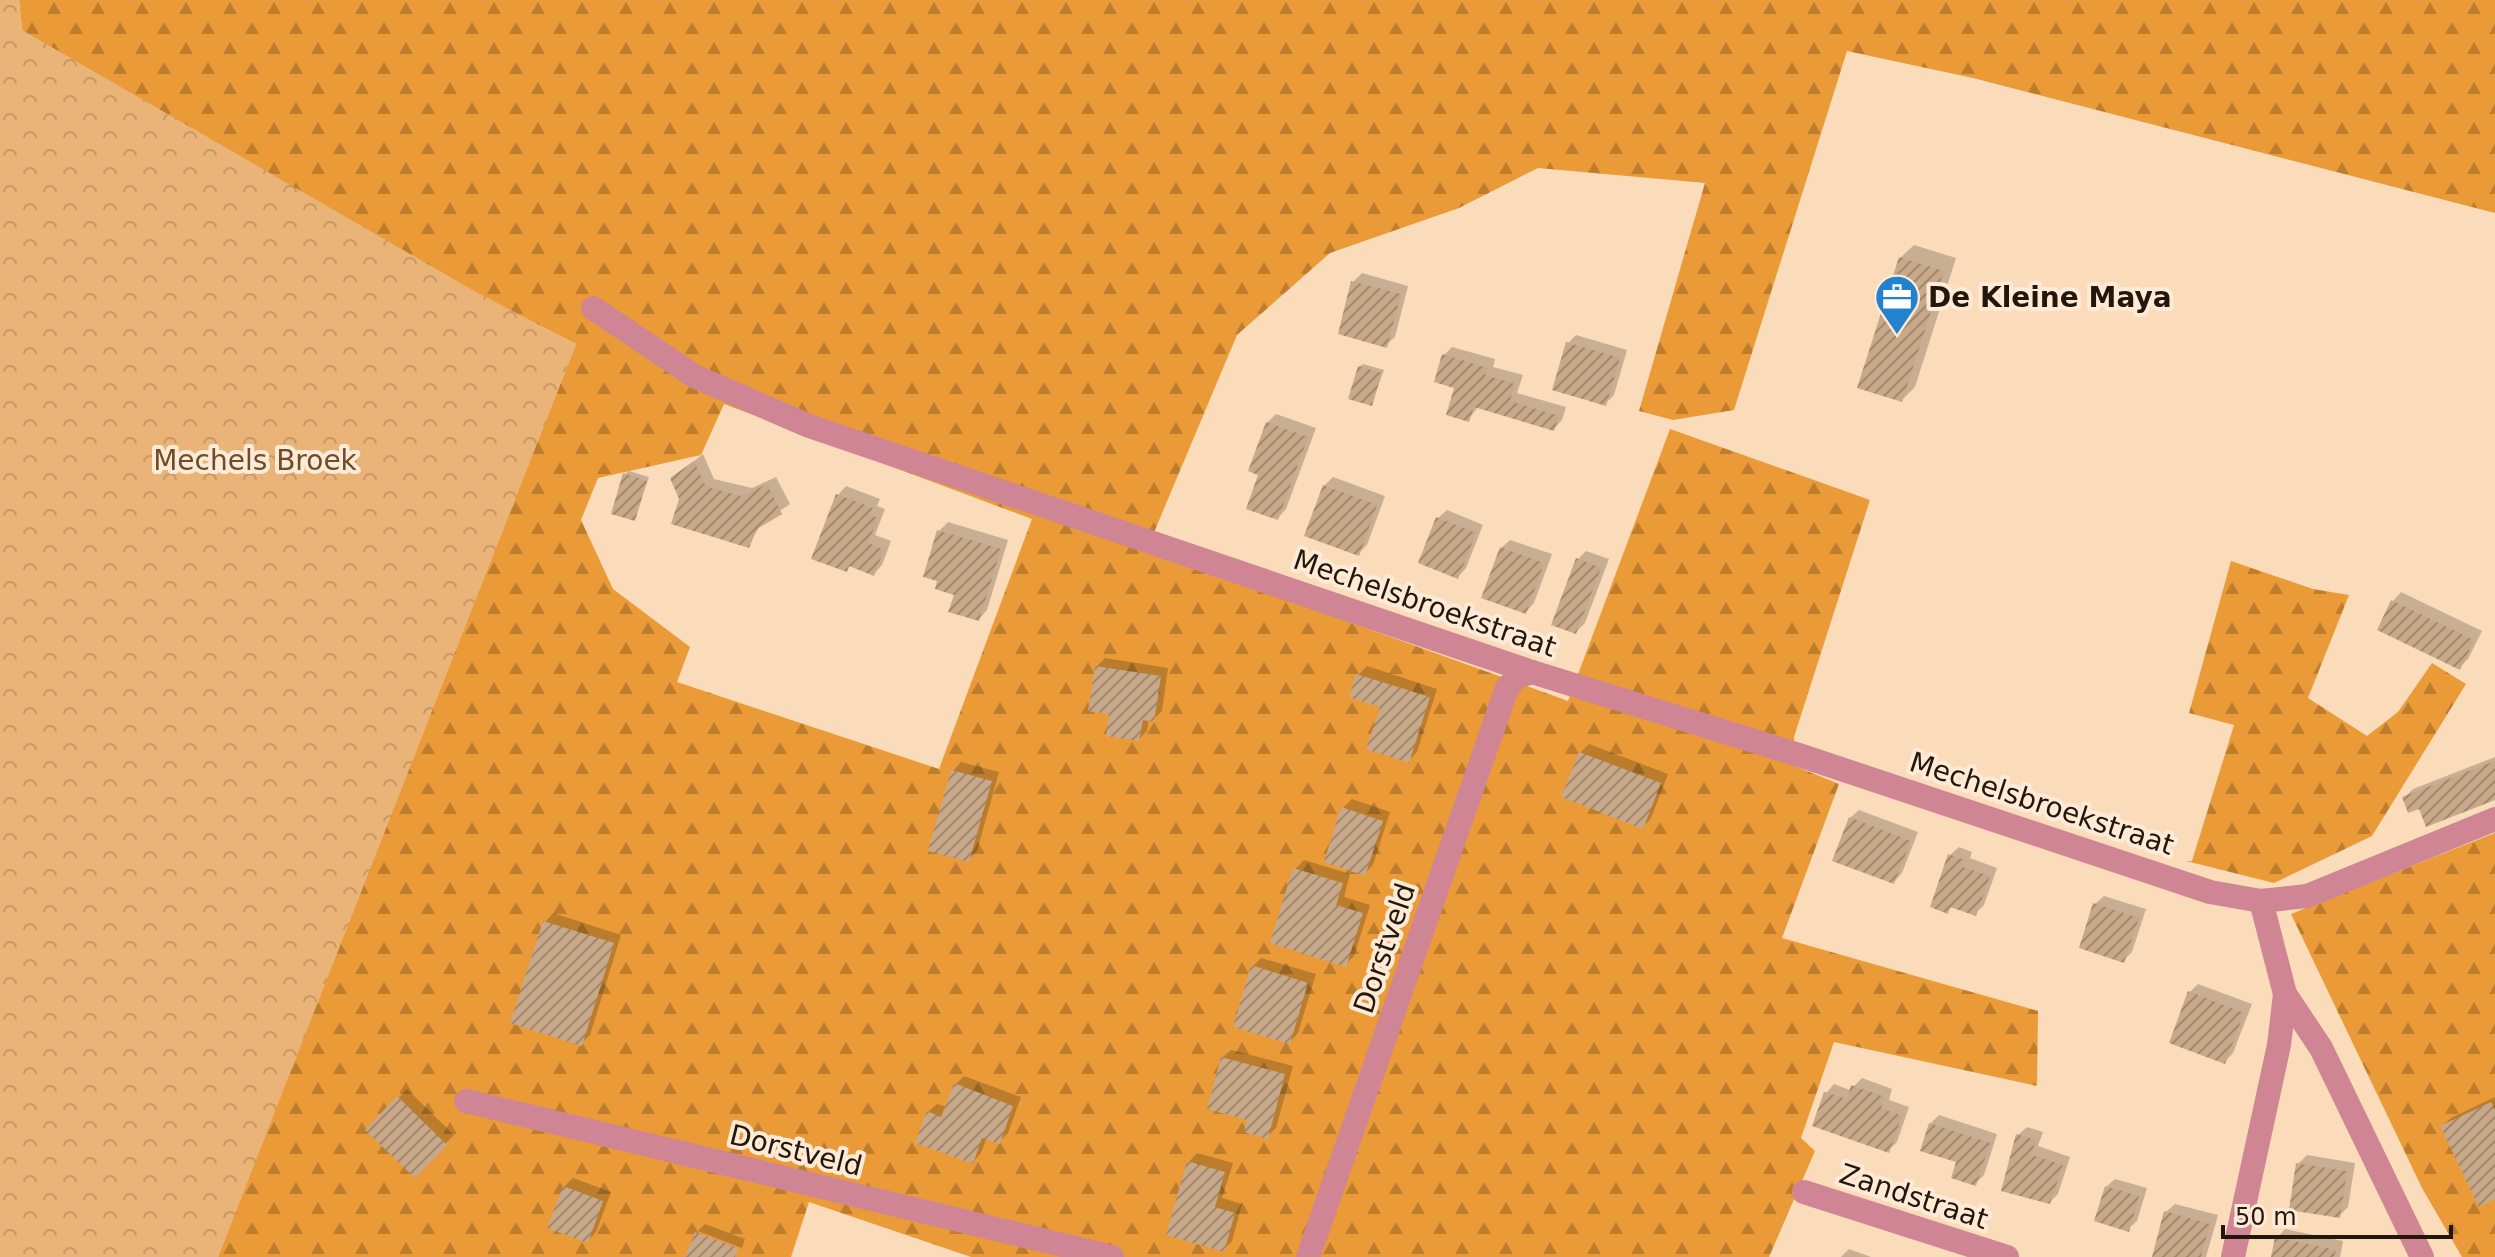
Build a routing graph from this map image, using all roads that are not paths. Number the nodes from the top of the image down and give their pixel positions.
1 (593, 308) dead end
2 (1532, 672) junction
3 (2495, 819) edge
4 (2261, 901) junction
5 (2285, 994) junction
6 (466, 1101) dead end
7 (1804, 1192) dead end
8 (1112, 1257) edge
9 (1308, 1257) edge
10 (2007, 1257) edge
11 (2233, 1257) edge
12 (2422, 1257) edge

1 - 2 street, Mechelsbroekstraat
2 - 4 street, Mechelsbroekstraat
2 - 9 street, Dorstveld
3 - 4 street, Mechelsbroekstraat
4 - 5 street
5 - 11 street
5 - 12 street
6 - 8 street, Dorstveld
7 - 10 street, Zandstraat

